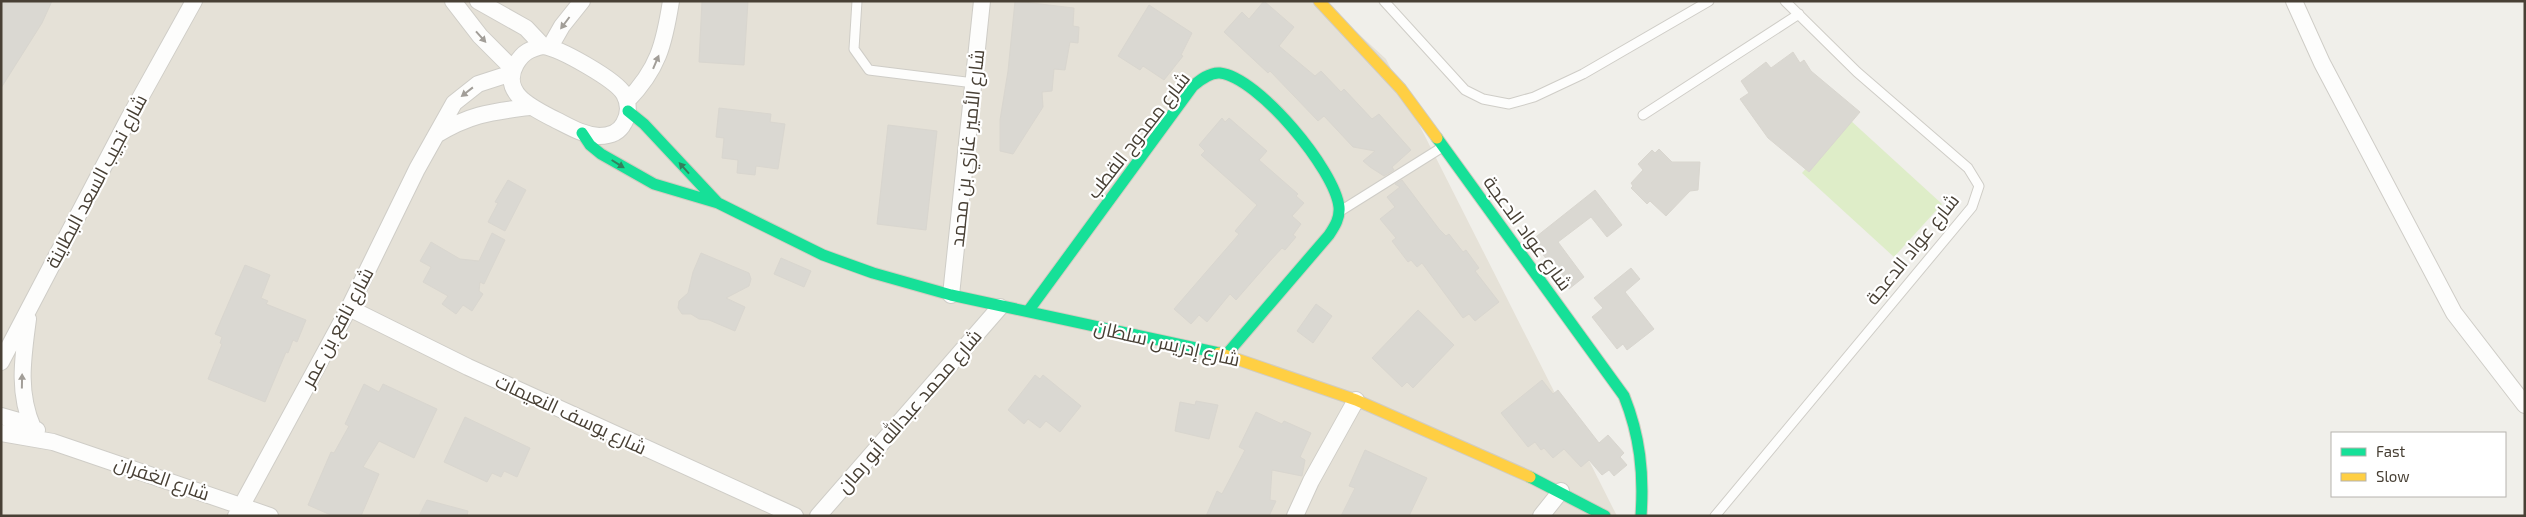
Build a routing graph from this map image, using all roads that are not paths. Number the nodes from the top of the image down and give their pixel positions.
1 (194, 1) edge
2 (453, 1) edge
3 (478, 1) edge
4 (582, 1) edge
5 (671, 1) edge
6 (857, 1) edge
7 (982, 1) edge
8 (1319, 1) edge
9 (1384, 1) edge
10 (1709, 1) edge
11 (1785, 1) edge
12 (2294, 1) edge
13 (1799, 14) junction
14 (546, 46) junction
15 (513, 71) junction
16 (974, 83) junction
17 (628, 106) junction
18 (529, 107) junction
19 (1643, 115) dead end
20 (582, 133) junction
21 (434, 136) junction
22 (1444, 146) junction
23 (718, 203) junction
24 (1339, 212) junction
25 (951, 295) junction
26 (29, 307) junction
27 (1000, 307) junction
28 (350, 308) junction
29 (1029, 310) junction
30 (1226, 355) junction
31 (1, 362) edge
32 (1356, 400) junction
33 (2525, 405) edge
34 (1, 416) edge
35 (33, 428) junction
36 (1, 433) edge
37 (53, 442) junction
38 (1561, 491) junction
39 (239, 510) edge
40 (270, 516) edge
41 (795, 516) edge
42 (818, 516) edge
43 (1295, 516) edge
44 (1541, 516) edge
45 (1605, 516) edge
46 (1641, 516) edge
47 (1715, 516) edge

1 - 26 street, شارع نجيب السعد البطاينة
2 -> 15 street
3 - 14 street
4 -> 14 street
17 -> 5 street
6 - 16 lane
7 - 16 street, شارع الأمير غازي بن محمد
8 - 22 street, شارع عواد الدعجة
9 - 10 lane
11 - 13 lane, شارع عواد الدعجة
12 - 33 street
13 - 19 lane
13 - 47 lane, شارع عواد الدعجة
14 - 15 street
14 - 17 street
15 - 18 street
15 -> 21 street, شارع نافع بن عمر
16 - 25 street, شارع الأمير غازي بن محمد
17 - 20 street
23 -> 17 street, شارع إدريس سلطان
18 - 20 street
18 - 21 street
20 -> 23 street, شارع إدريس سلطان
21 - 28 street, شارع نافع بن عمر
22 - 24 lane
22 - 46 street, شارع عواد الدعجة
23 - 25 street, شارع إدريس سلطان
24 - 29 street, شارع ممدوح القطب
24 - 30 street
25 - 27 street, شارع إدريس سلطان
26 - 31 street, شارع نجيب السعد البطاينة
35 -> 26 street
27 - 29 street, شارع إدريس سلطان
27 - 42 street, شارع محمد عبدالله أبو رمان
28 - 39 street, شارع نافع بن عمر
28 - 41 street, شارع يوسف النعيمات
29 - 30 street, شارع إدريس سلطان
30 - 32 street, شارع إدريس سلطان
32 - 38 street, شارع إدريس سلطان
32 - 43 street
34 - 35 street, شارع الغفران
35 - 37 street, شارع الغفران
36 - 37 street, شارع الغفران
37 - 39 street, شارع الغفران
38 - 44 street
38 - 45 street, شارع إدريس سلطان
39 - 40 street, شارع الغفران

